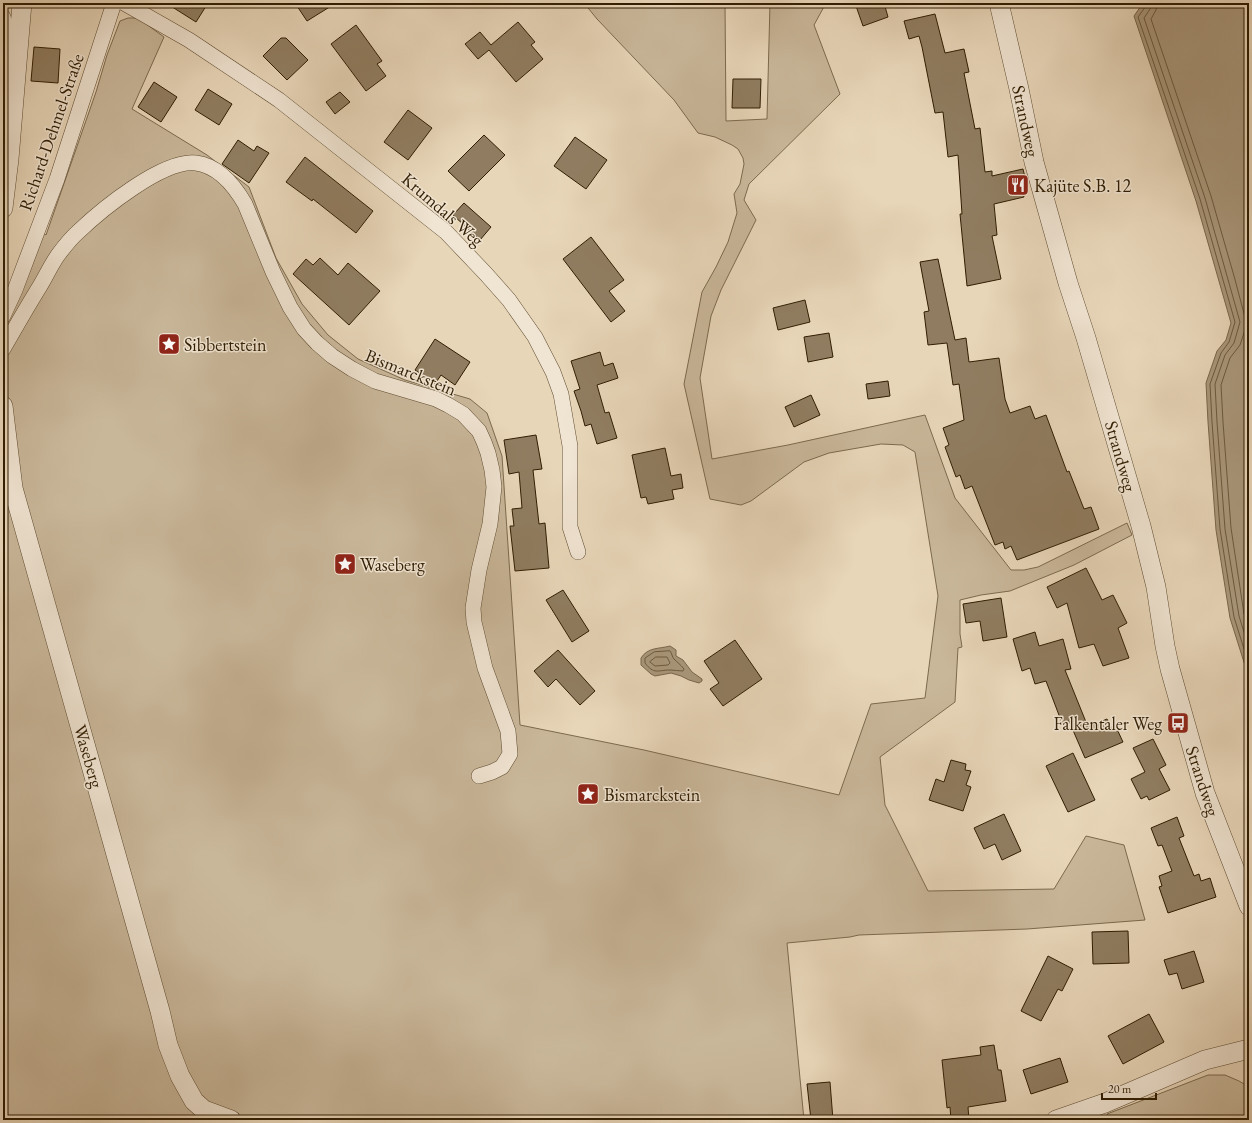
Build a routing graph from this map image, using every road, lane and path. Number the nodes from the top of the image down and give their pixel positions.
1 (22, 3) edge
2 (114, 3) edge
3 (124, 3) edge
4 (999, 3) edge
5 (3, 17) edge
6 (18, 66) junction
7 (3, 208) edge
8 (3, 316) edge
9 (3, 349) edge
10 (3, 406) edge
11 (578, 552) dead end
12 (479, 776) dead end
13 (1249, 906) edge
14 (1249, 1049) edge
15 (231, 1120) edge
16 (1056, 1120) edge

1 - 6 street
2 - 8 street, Richard-Dehmel-Straße
3 - 11 street, Krumdals Weg
4 - 13 street, Strandweg
5 - 6 street
6 - 7 street
9 - 12 street, Bismarckstein
10 - 15 street, Waseberg
14 - 16 street

